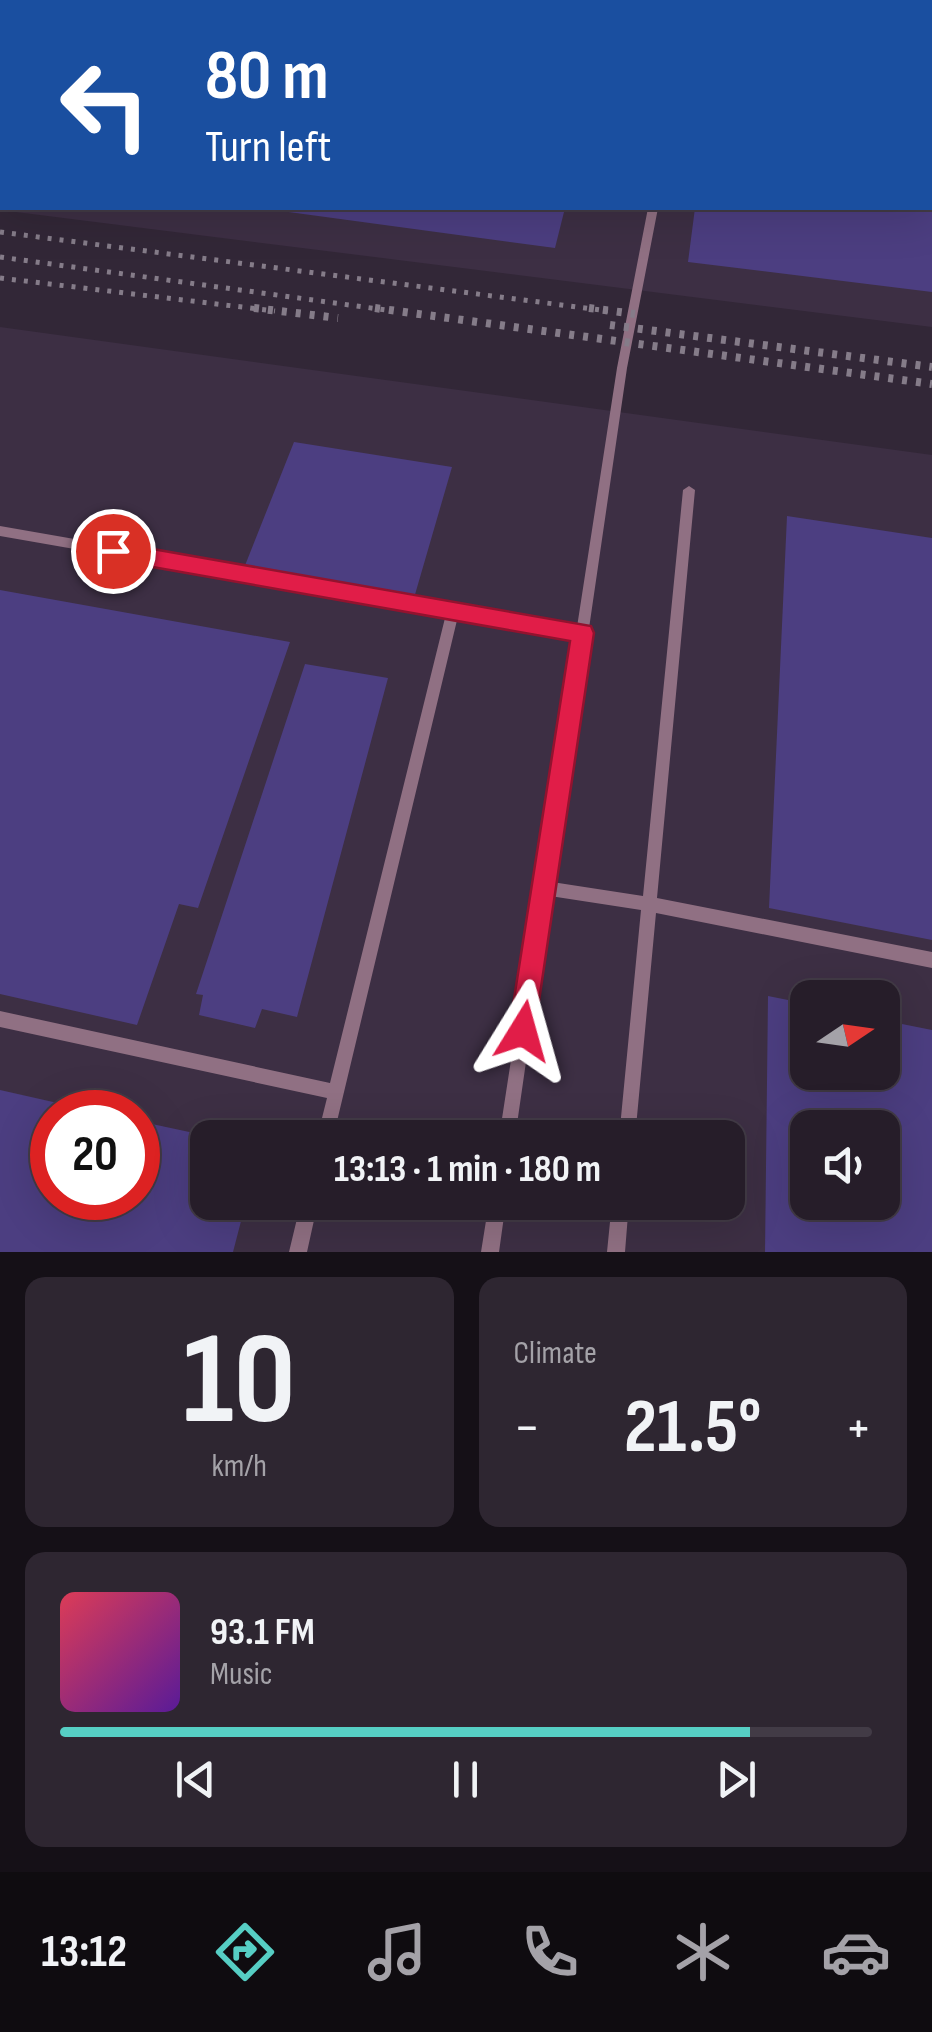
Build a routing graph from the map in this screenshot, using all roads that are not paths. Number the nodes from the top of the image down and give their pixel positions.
1 (654, 210) edge
2 (689, 490) dead end
3 (0, 531) edge
4 (453, 610) junction
5 (582, 633) junction
6 (544, 888) junction
7 (649, 904) junction
8 (932, 960) edge
9 (0, 1019) edge
10 (336, 1092) junction
11 (329, 1120) edge
12 (510, 1120) edge
13 (629, 1120) edge
14 (306, 1220) edge
15 (495, 1220) edge
16 (619, 1220) edge
17 (298, 1252) edge
18 (490, 1252) edge
19 (616, 1252) edge

1 - 5 lane
2 - 7 lane
3 - 4 lane
4 - 5 lane
4 - 10 lane
5 - 6 lane
6 - 7 lane
6 - 12 lane
7 - 8 lane
7 - 13 lane
9 - 10 lane
10 - 11 lane
14 - 17 lane
15 - 18 lane
16 - 19 lane

